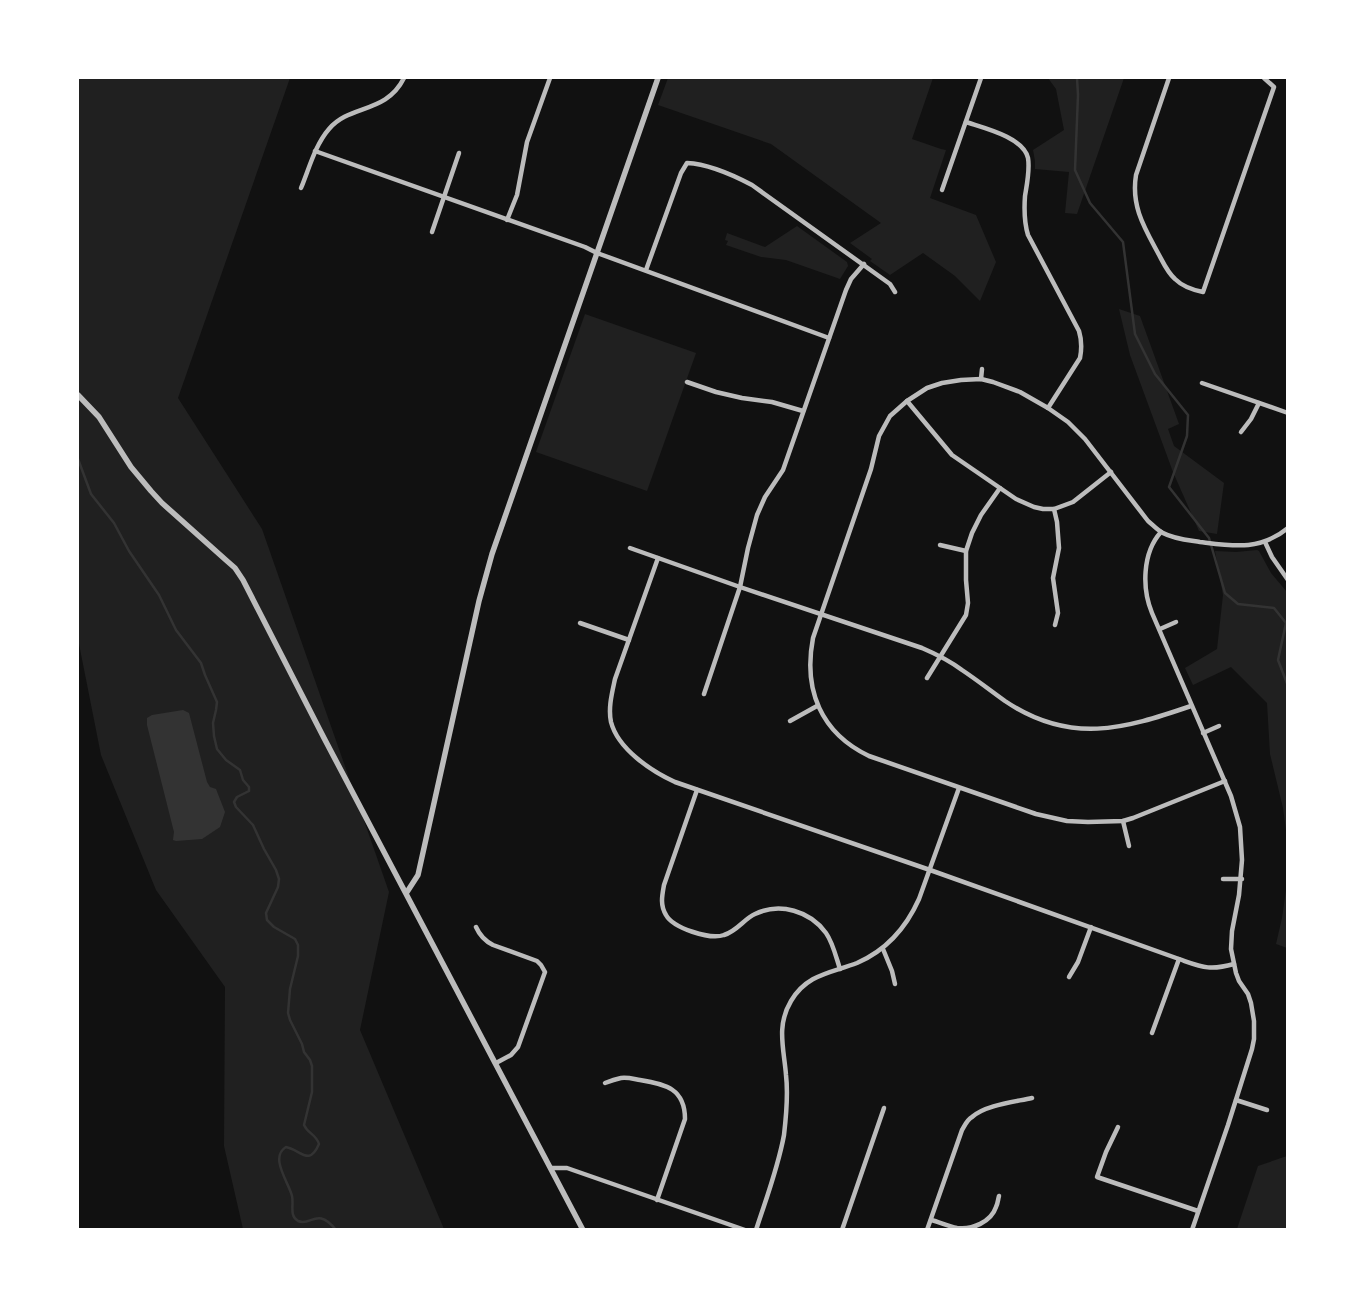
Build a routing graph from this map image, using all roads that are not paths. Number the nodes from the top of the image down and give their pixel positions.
1 (404, 78) edge
2 (550, 78) edge
3 (658, 78) edge
4 (981, 78) edge
5 (1169, 78) edge
6 (1264, 78) edge
7 (966, 122) junction
8 (315, 151) junction
9 (459, 154) dead end
10 (301, 188) dead end
11 (942, 190) dead end
12 (444, 198) junction
13 (507, 220) junction
14 (432, 232) dead end
15 (597, 253) junction
16 (864, 264) junction
17 (646, 270) junction
18 (895, 292) dead end
19 (829, 338) junction
20 (982, 369) dead end
21 (982, 379) junction
22 (687, 382) dead end
23 (1202, 383) dead end
24 (78, 394) edge
25 (907, 401) junction
26 (1259, 403) junction
27 (1048, 408) junction
28 (803, 411) junction
29 (1288, 413) edge
30 (1241, 432) dead end
31 (1112, 472) junction
32 (1000, 488) junction
33 (1054, 509) junction
34 (1288, 528) edge
35 (1161, 532) junction
36 (1266, 542) junction
37 (940, 545) dead end
38 (630, 548) dead end
39 (966, 551) junction
40 (658, 558) junction
41 (1288, 580) edge
42 (740, 587) junction
43 (822, 615) junction
44 (1176, 622) dead end
45 (580, 623) dead end
46 (1056, 625) dead end
47 (1160, 629) junction
48 (629, 640) junction
49 (940, 656) junction
50 (927, 678) dead end
51 (704, 694) dead end
52 (817, 706) junction
53 (1192, 706) junction
54 (790, 721) dead end
55 (1219, 726) dead end
56 (1203, 733) junction
57 (1225, 781) junction
58 (960, 788) junction
59 (697, 790) junction
60 (1124, 821) junction
61 (1129, 846) dead end
62 (930, 870) junction
63 (1223, 879) dead end
64 (1242, 879) junction
65 (406, 892) junction
66 (476, 927) dead end
67 (1090, 927) junction
68 (883, 948) junction
69 (1179, 959) junction
70 (1234, 964) junction
71 (840, 969) junction
72 (1069, 976) dead end
73 (895, 984) dead end
74 (1152, 1033) dead end
75 (496, 1063) junction
76 (606, 1083) dead end
77 (1032, 1098) dead end
78 (1236, 1100) junction
79 (884, 1108) dead end
80 (1267, 1110) dead end
81 (1118, 1127) dead end
82 (551, 1168) junction
83 (999, 1196) dead end
84 (657, 1200) junction
85 (1198, 1211) junction
86 (931, 1220) junction
87 (583, 1230) edge
88 (745, 1230) edge
89 (756, 1230) edge
90 (842, 1230) edge
91 (927, 1230) edge
92 (1192, 1230) edge

1 - 8 street
2 - 13 street
3 - 15 street
4 - 7 street
5 - 6 street
7 - 11 street
7 - 27 street
8 - 10 street
8 - 12 street
9 - 12 street
12 - 13 street
12 - 14 street
13 - 15 street
15 - 17 street
15 - 65 street
16 - 17 street
16 - 18 street
16 - 19 street
17 - 19 street
19 - 28 street
20 - 21 street
21 - 25 street
21 - 27 street
22 - 28 street
23 - 26 street
24 - 65 street
25 - 32 street
25 - 43 street
26 - 29 street
26 - 30 street
27 - 31 street
28 - 42 street
31 - 33 street
31 - 35 street
32 - 33 street
32 - 39 street
33 - 46 street
34 - 36 street
35 - 36 street
35 - 47 street
36 - 41 street
37 - 39 street
38 - 40 street
39 - 49 street
40 - 42 street
40 - 48 street
42 - 43 street
42 - 51 street
43 - 49 street
43 - 52 street
44 - 47 street
45 - 48 street
47 - 53 street
48 - 59 street
49 - 50 street
49 - 53 street
52 - 54 street
52 - 58 street
53 - 56 street
55 - 56 street
56 - 57 street
57 - 60 street
57 - 64 street
58 - 60 street
58 - 62 street
59 - 62 street
59 - 71 street
60 - 61 street
62 - 67 street
62 - 68 street
63 - 64 street
64 - 70 street
65 - 75 street
66 - 75 street
67 - 69 street
67 - 72 street
68 - 71 street
68 - 73 street
69 - 70 street
69 - 74 street
70 - 78 street
71 - 89 street
75 - 82 street
76 - 84 street
77 - 86 street
78 - 80 street
78 - 85 street
79 - 90 street
81 - 85 street
82 - 84 street
82 - 87 street
83 - 86 street
84 - 88 street
85 - 92 street
86 - 91 street

